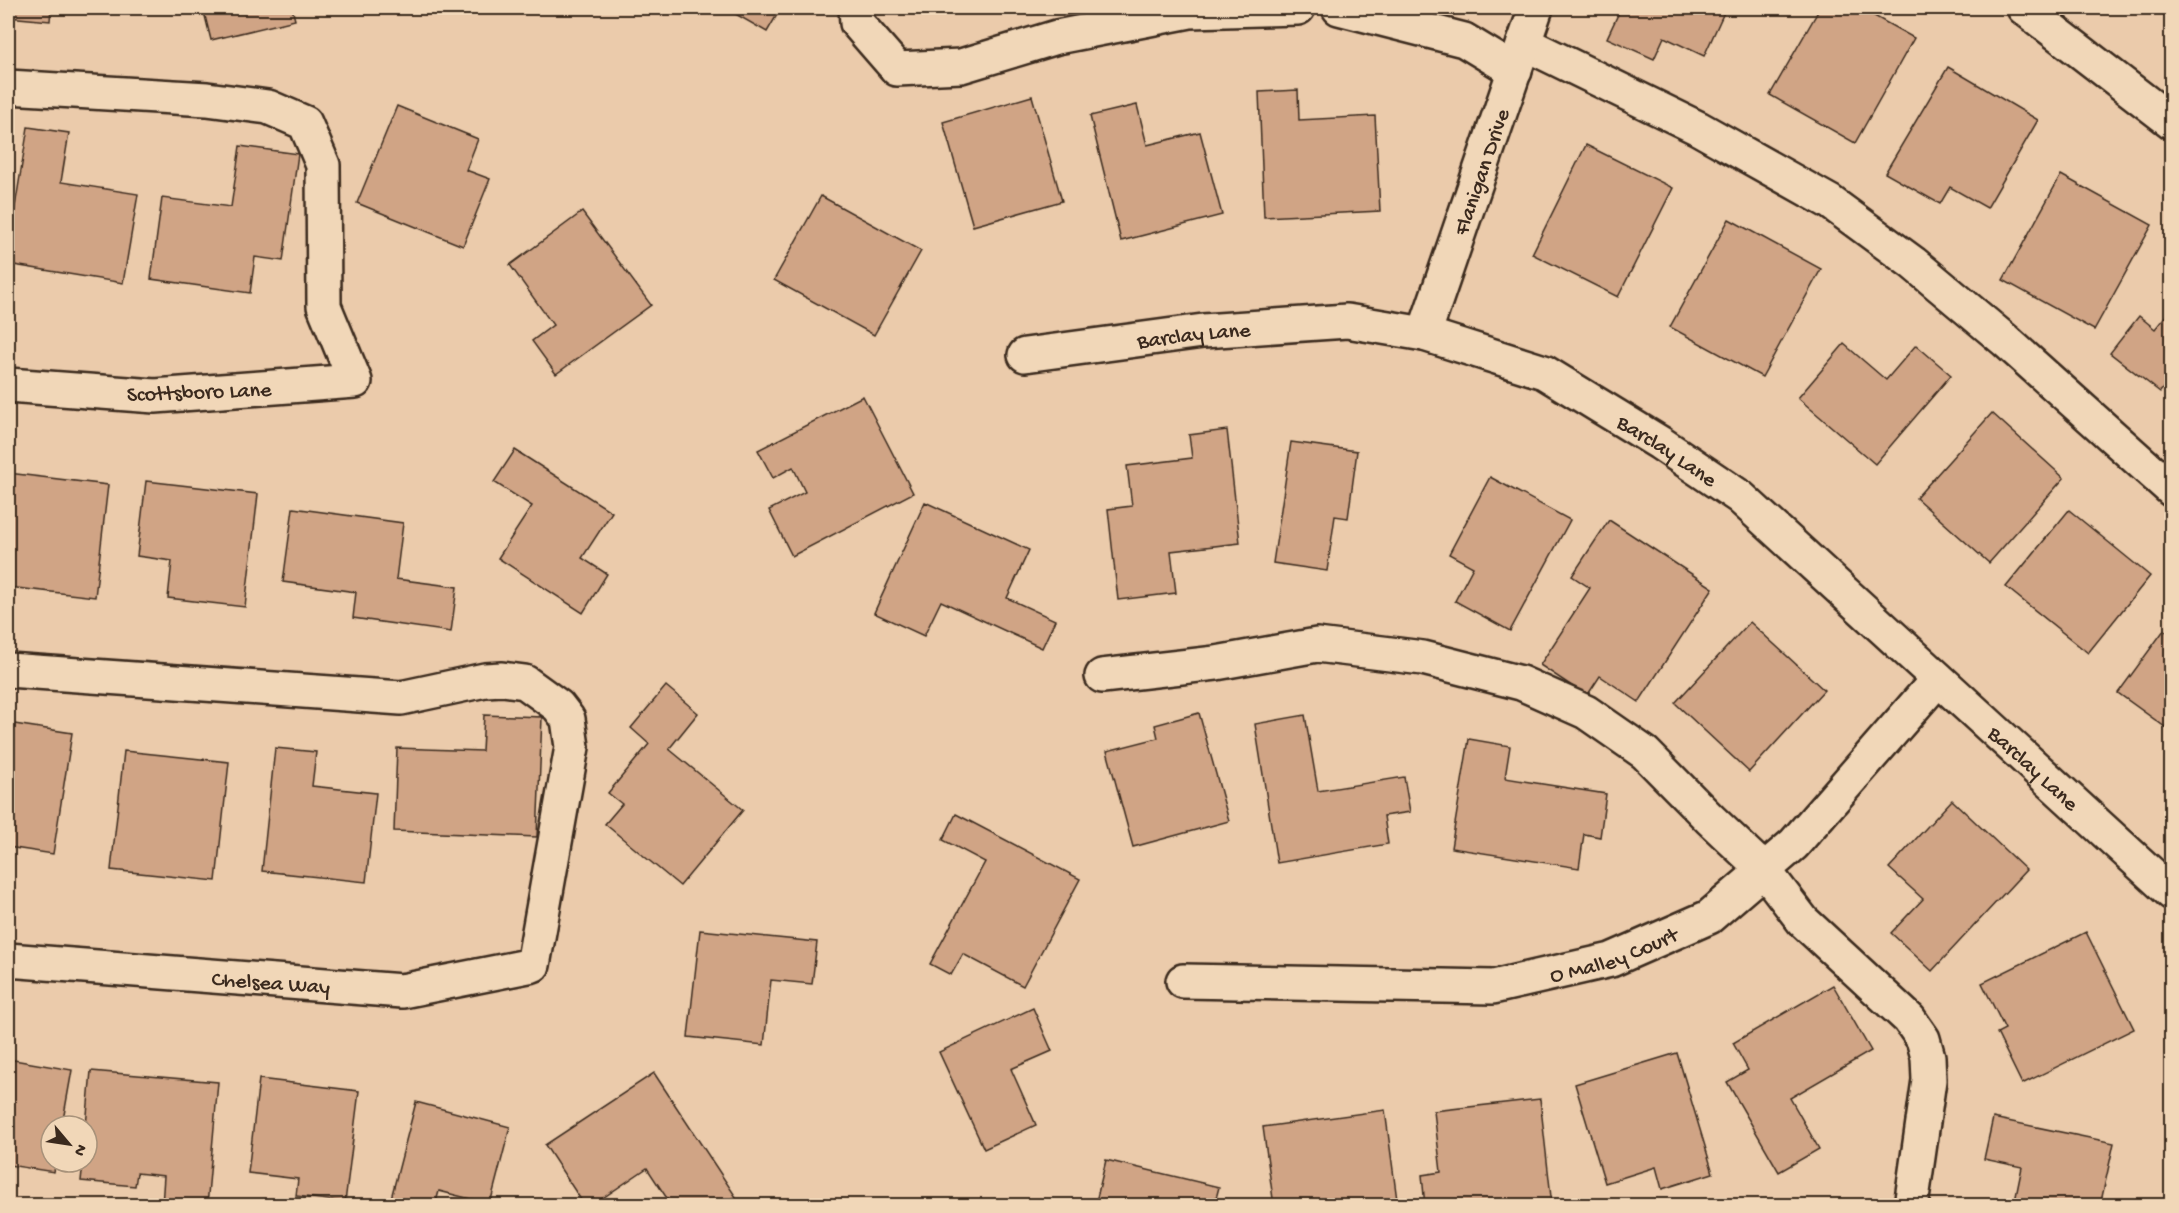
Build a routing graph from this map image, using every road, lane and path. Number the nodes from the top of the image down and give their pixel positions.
1 (856, 8) edge
2 (1298, 8) edge
3 (1339, 8) edge
4 (1536, 8) edge
5 (2024, 8) edge
6 (1520, 57) junction
7 (8, 87) edge
8 (2172, 122) edge
9 (1424, 334) junction
10 (1024, 355) dead end
11 (8, 386) edge
12 (2172, 490) edge
13 (8, 670) edge
14 (1102, 676) dead end
15 (1938, 679) junction
16 (1764, 870) junction
17 (2172, 893) edge
18 (8, 960) edge
19 (1183, 981) dead end
20 (1911, 1206) edge

1 - 2 street
3 - 6 street
4 - 6 street, Flanigan Drive
5 - 8 street
6 - 9 street, Flanigan Drive
6 - 12 street
7 - 11 street, Scottsboro Lane
9 - 10 street, Barclay Lane
9 - 15 street, Barclay Lane
13 - 18 street, Chelsea Way
14 - 16 street
15 - 16 street, O Malley Court
15 - 17 street, Barclay Lane
16 - 19 street, O Malley Court
16 - 20 street

